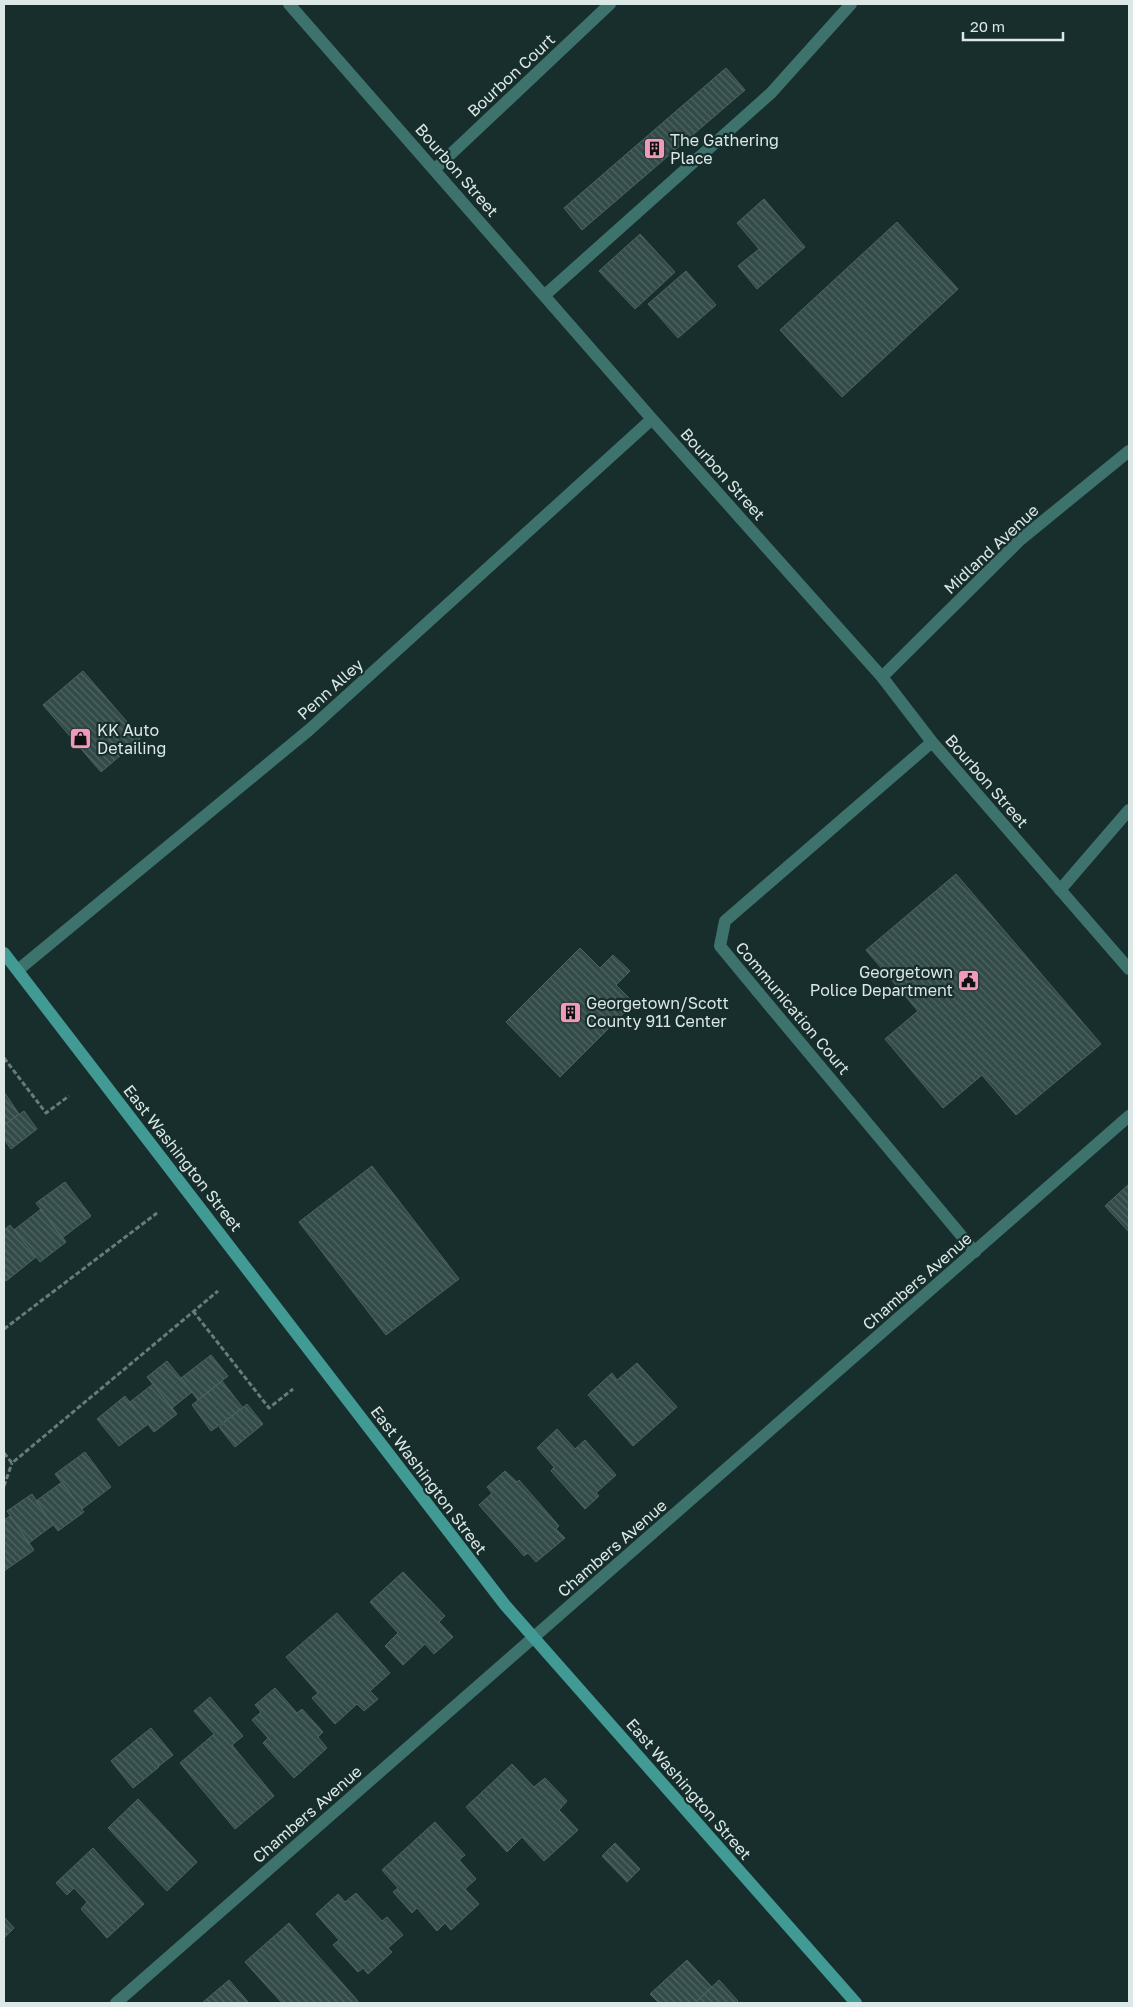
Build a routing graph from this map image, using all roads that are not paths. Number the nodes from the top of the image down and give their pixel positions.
1 (289, 4) edge
2 (610, 4) edge
3 (851, 4) edge
4 (435, 169) junction
5 (545, 295) junction
6 (652, 419) junction
7 (1129, 451) edge
8 (882, 677) junction
9 (932, 742) junction
10 (1129, 810) edge
11 (1060, 890) junction
12 (4, 953) edge
13 (1129, 969) edge
14 (18, 970) junction
15 (1129, 1116) edge
16 (975, 1252) junction
17 (534, 1638) junction
18 (116, 2003) edge
19 (856, 2003) edge

1 - 4 street, Bourbon Street
2 - 4 street, Bourbon Court
3 - 5 street
4 - 5 street, Bourbon Street
5 - 6 street, Bourbon Street
6 - 8 street, Bourbon Street
6 - 14 street, Penn Alley
7 - 8 street, Midland Avenue
8 - 9 street, Bourbon Street
9 - 11 street, Bourbon Street
9 - 16 street, Communication Court
10 - 11 street
11 - 13 street, Bourbon Street
12 - 14 street, East Washington Street
14 - 17 street, East Washington Street
15 - 16 street, Chambers Avenue
16 - 17 street, Chambers Avenue
17 - 18 street, Chambers Avenue
17 - 19 street, East Washington Street

